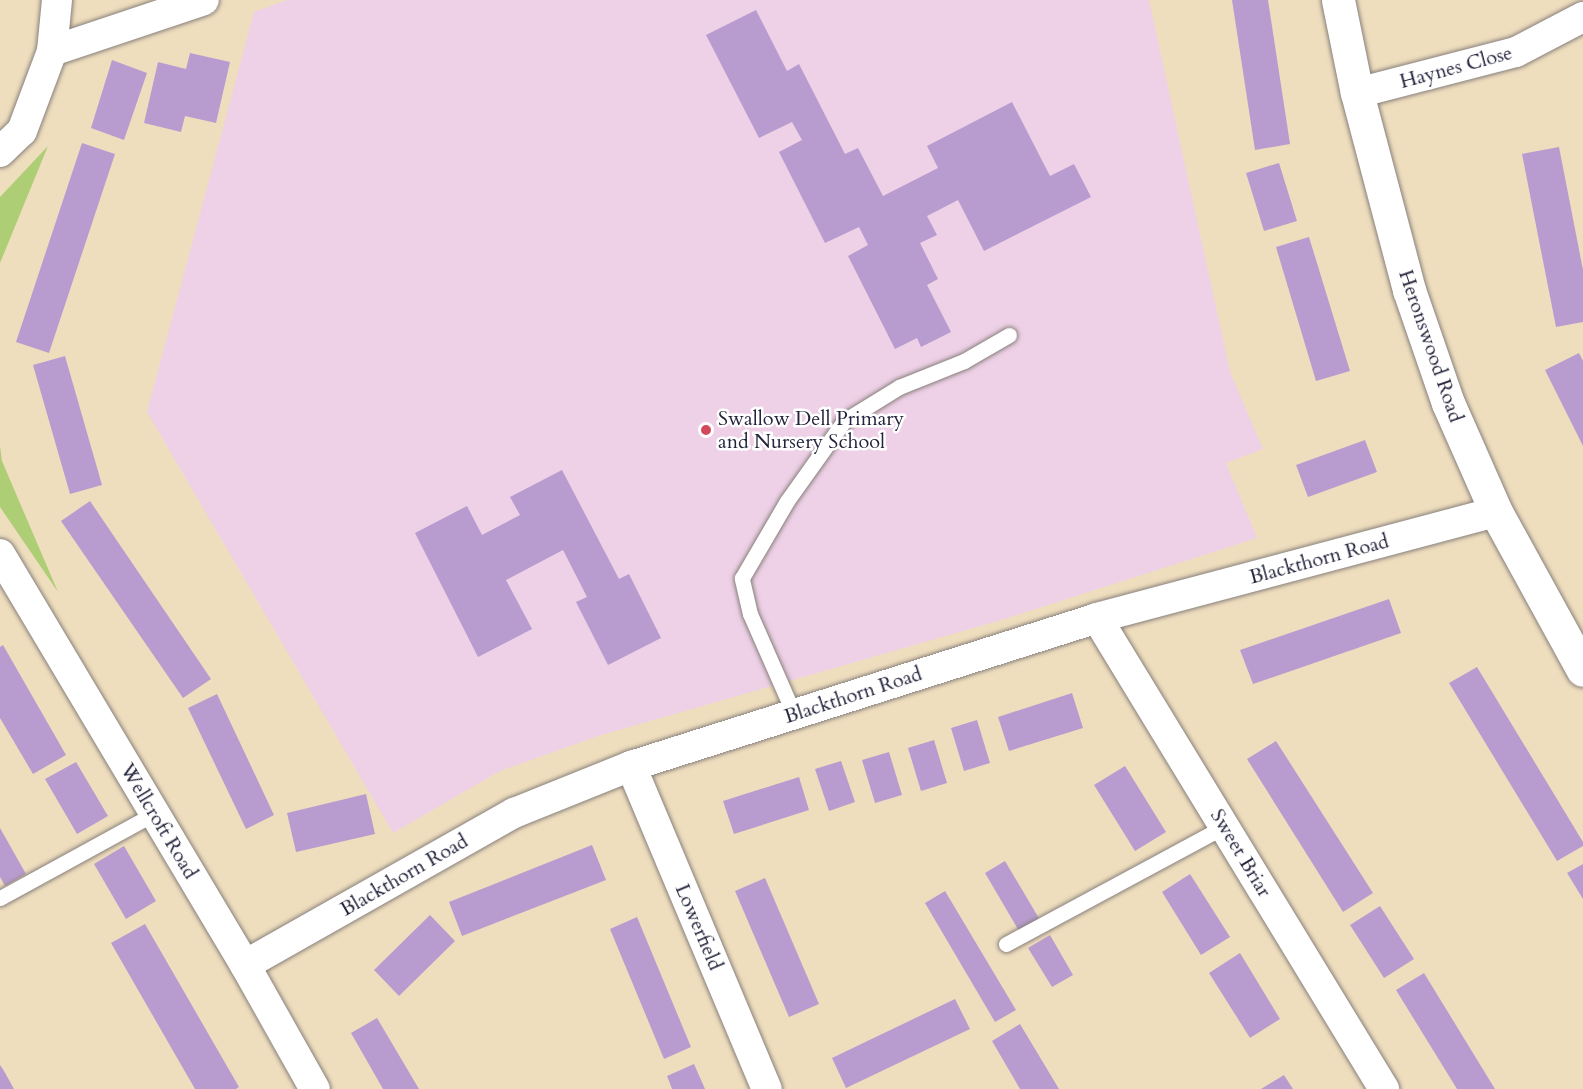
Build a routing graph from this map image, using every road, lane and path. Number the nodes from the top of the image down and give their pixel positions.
1 (57, 0) edge
2 (204, 0) edge
3 (1338, 0) edge
4 (1583, 17) edge
5 (52, 51) junction
6 (1357, 93) junction
7 (0, 152) edge
8 (1009, 335) dead end
9 (1496, 512) junction
10 (0, 554) edge
11 (1097, 618) junction
12 (1583, 670) edge
13 (794, 714) junction
14 (631, 765) junction
15 (155, 813) junction
16 (1225, 826) junction
17 (0, 898) edge
18 (1006, 944) dead end
19 (245, 965) junction
20 (315, 1089) edge
21 (767, 1089) edge
22 (1384, 1089) edge

1 - 5 street
2 - 5 street
3 - 6 street, Heronswood Road
4 - 6 street, Haynes Close
5 - 7 street
6 - 9 street, Heronswood Road
8 - 13 lane
9 - 11 street, Blackthorn Road
9 - 12 street, Heronswood Road
10 - 15 street, Wellcroft Road
11 - 13 street, Blackthorn Road
11 - 16 street, Sweet Briar
13 - 14 street, Blackthorn Road
14 - 19 street, Blackthorn Road
14 - 21 street, Lowerfield
15 - 17 lane
15 - 19 street, Wellcroft Road
16 - 18 lane
16 - 22 street, Sweet Briar
19 - 20 street, Wellcroft Road

